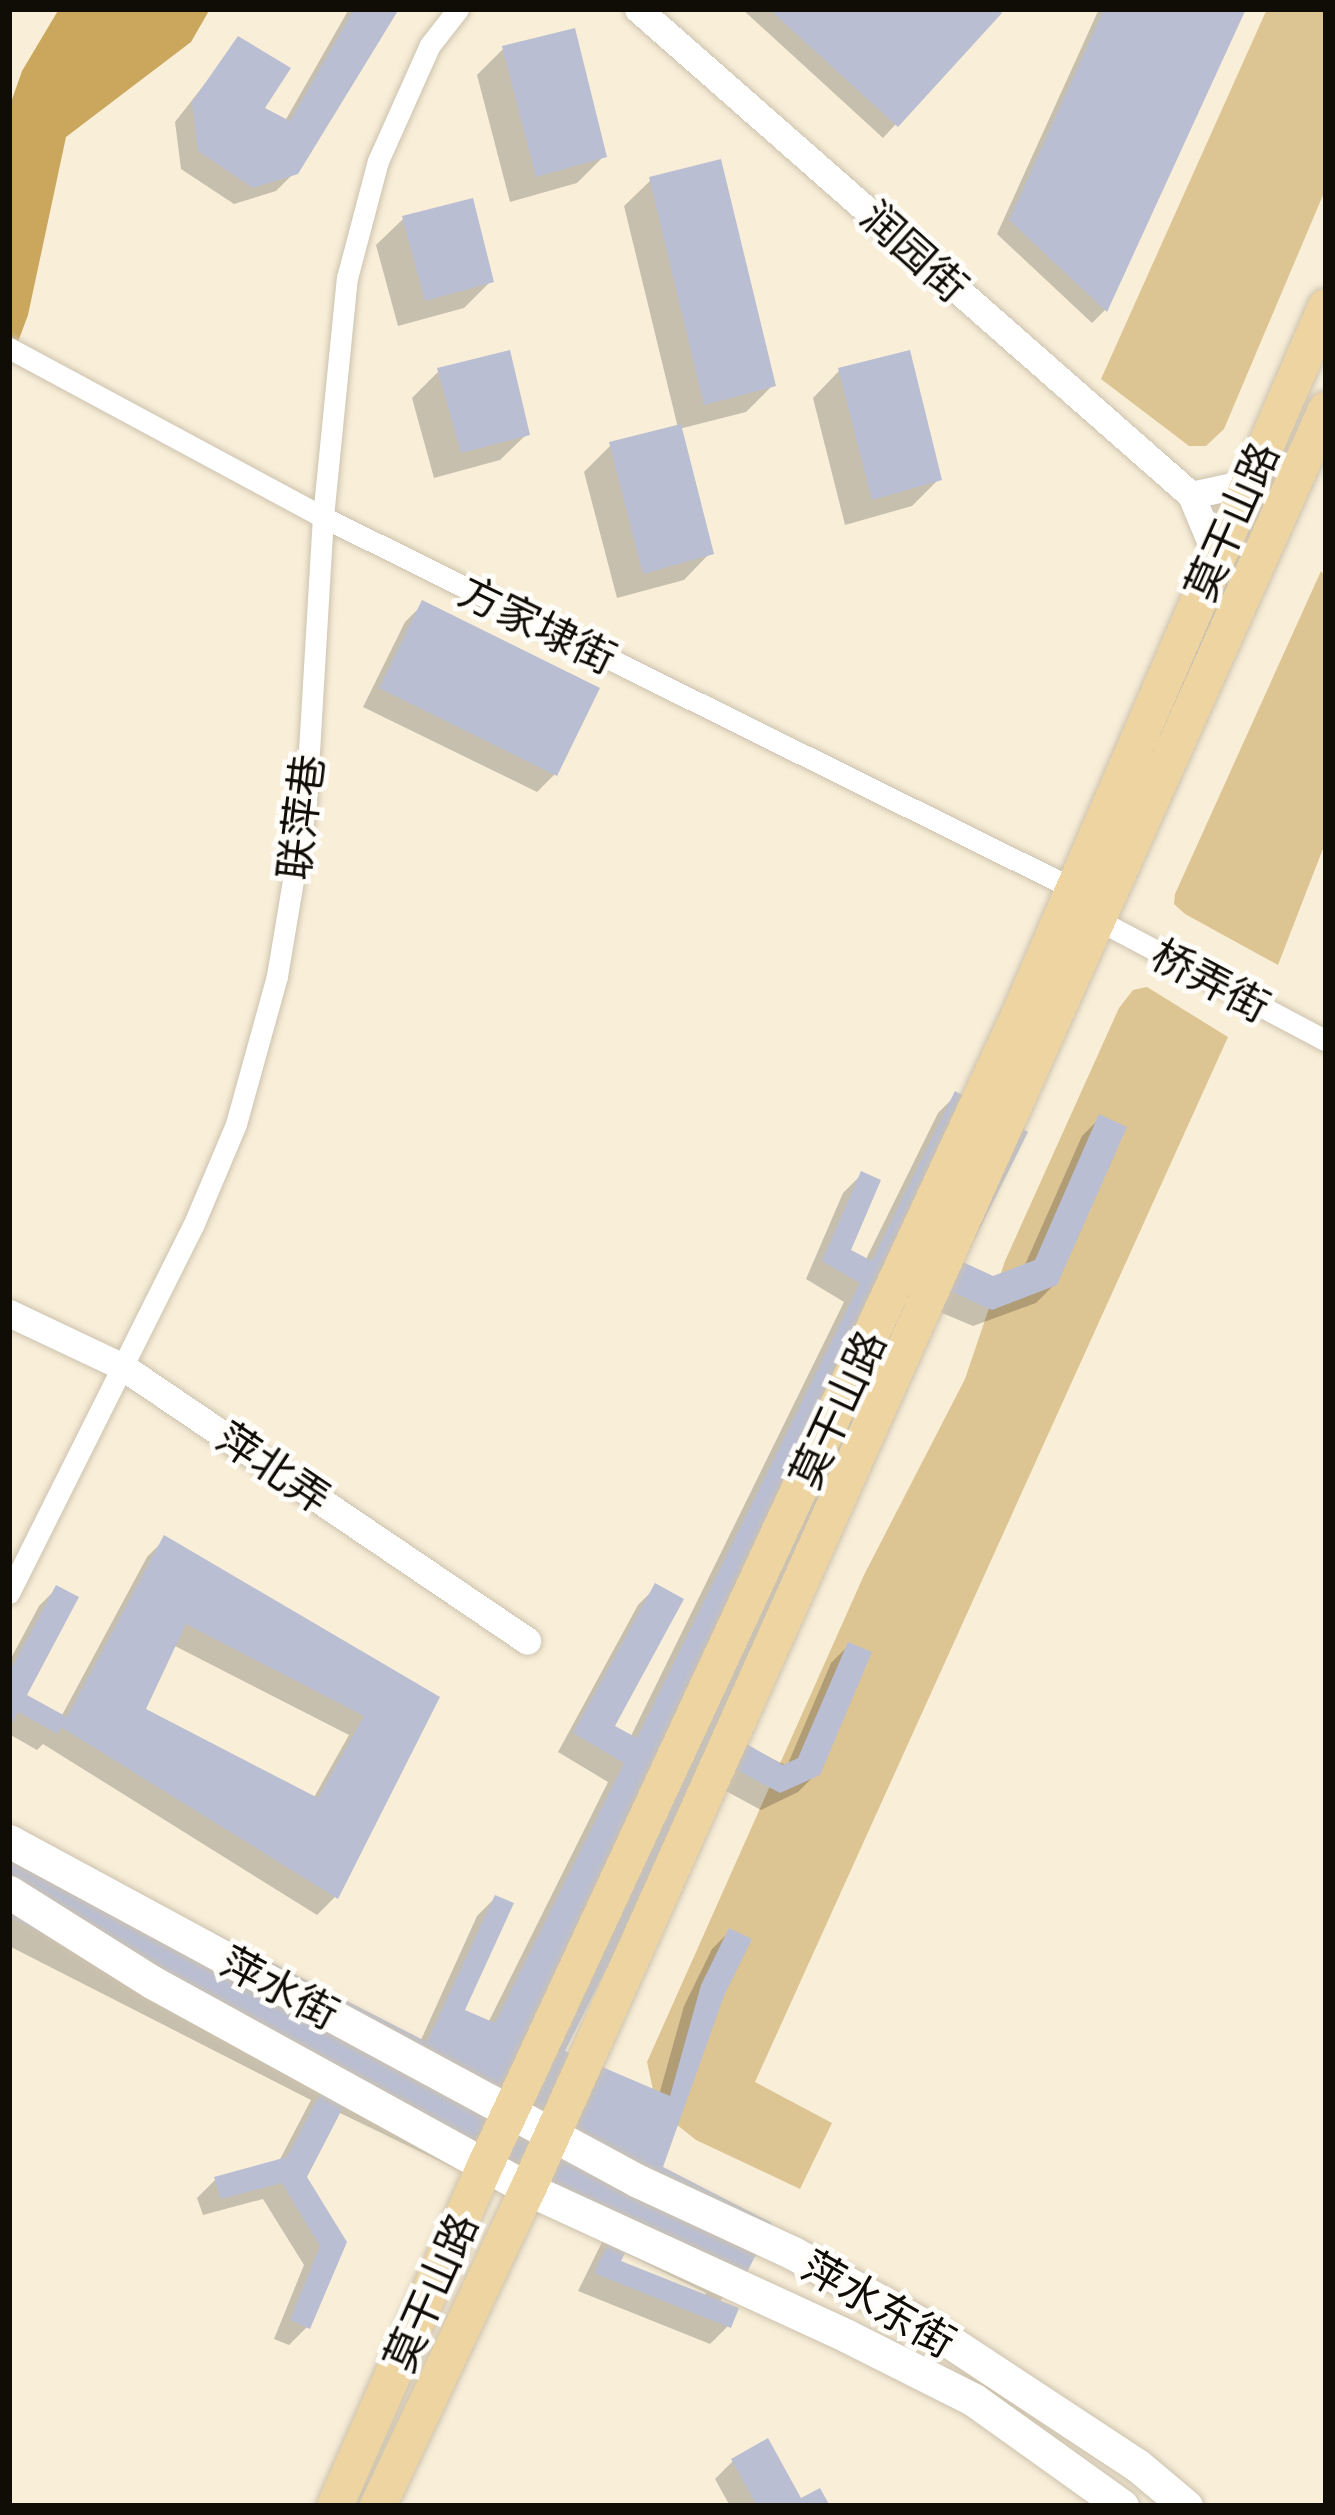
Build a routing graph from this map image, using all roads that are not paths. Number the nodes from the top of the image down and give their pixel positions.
1 (458, 9) edge
2 (638, 9) edge
3 (1326, 307) edge
4 (9, 348) edge
5 (1326, 410) edge
6 (1247, 483) junction
7 (1191, 495) junction
8 (323, 518) junction
9 (1215, 553) junction
10 (1072, 888) junction
11 (1096, 920) junction
12 (1326, 1041) edge
13 (9, 1313) edge
14 (123, 1367) junction
15 (9, 1593) edge
16 (527, 1641) dead end
17 (9, 1841) edge
18 (9, 1892) edge
19 (512, 2111) junction
20 (551, 2133) junction
21 (485, 2166) junction
22 (528, 2189) junction
23 (335, 2506) edge
24 (378, 2506) edge
25 (1122, 2506) edge
26 (1186, 2506) edge

1 - 8 street, 联萍巷
2 - 7 street, 润园街
3 - 6 main road, 莫干山路
4 - 8 street, 方家埭街
5 - 11 main road, 莫干山路
6 - 7 street
6 - 9 main road, 莫干山路
7 - 9 street, 润园街
8 - 10 street, 方家埭街
8 - 14 street, 联萍巷
9 - 10 main road, 莫干山路
10 - 19 main road, 莫干山路
11 - 12 street, 桥弄街
11 - 20 main road, 莫干山路
13 - 14 street, 萍北弄
14 - 15 street, 联萍巷
14 - 16 street, 萍北弄
17 - 19 main road, 萍水街
18 - 21 main road, 萍水街
19 - 20 main road, 萍水街
19 - 21 main road, 莫干山路
20 - 22 main road, 莫干山路
20 - 26 main road, 萍水东街
21 - 22 main road, 萍水街
21 - 23 main road, 莫干山路
22 - 24 main road, 莫干山路
22 - 25 main road, 萍水东街

